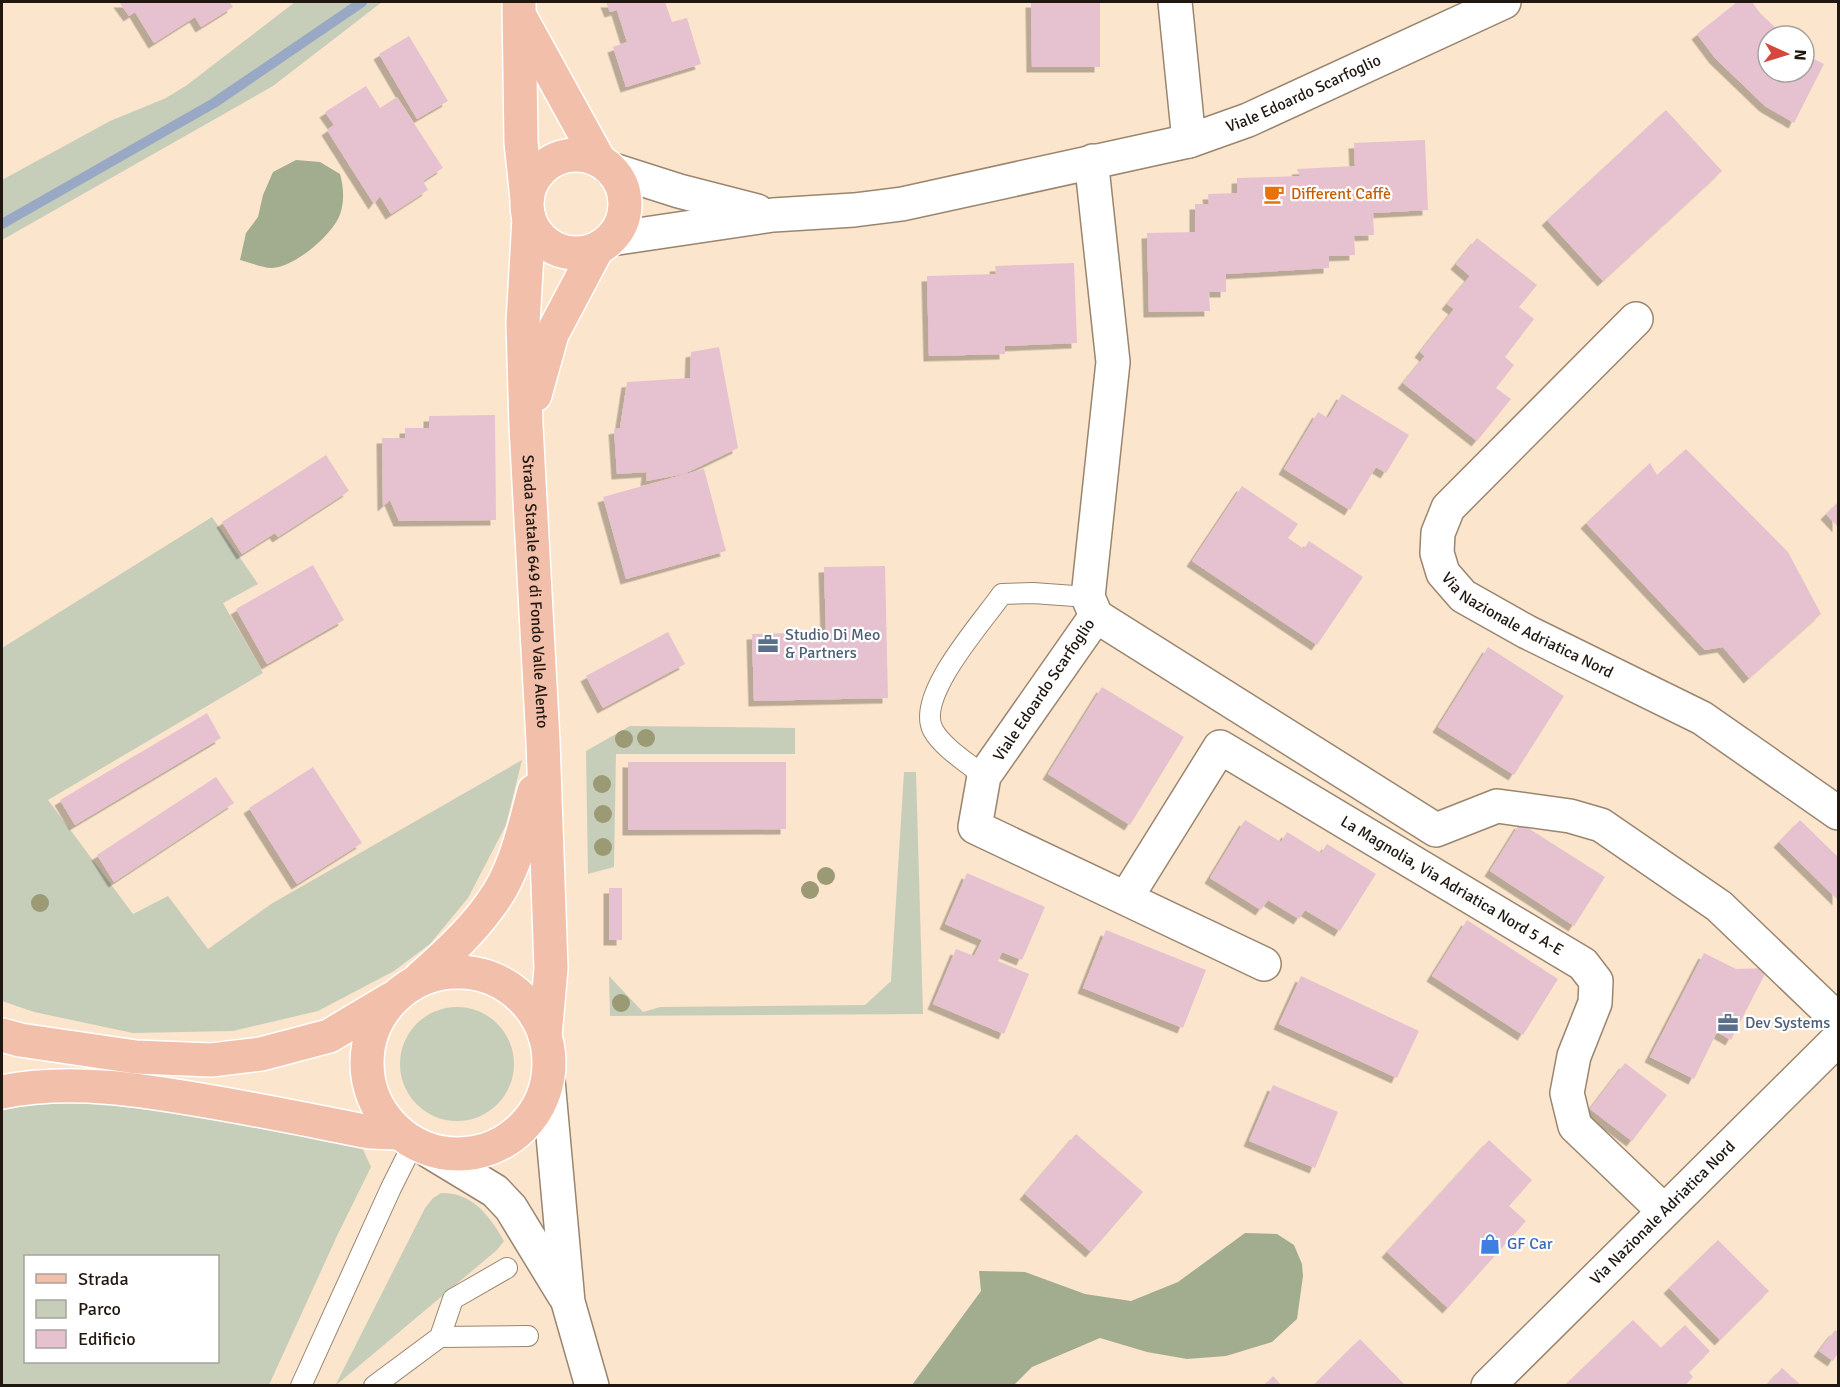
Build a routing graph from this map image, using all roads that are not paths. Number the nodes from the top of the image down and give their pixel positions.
1 (1175, 2) edge
2 (1504, 2) edge
3 (519, 9) edge
4 (1189, 141) junction
5 (1093, 161) junction
6 (604, 164) junction
7 (528, 209) junction
8 (773, 215) junction
9 (604, 244) junction
10 (1636, 319) dead end
11 (526, 426) junction
12 (1092, 606) junction
13 (543, 757) junction
14 (984, 776) junction
15 (1839, 813) edge
16 (1126, 898) junction
17 (1264, 964) dead end
18 (405, 989) junction
19 (1839, 1020) edge
20 (2, 1035) edge
21 (545, 1036) junction
22 (1839, 1039) edge
23 (548, 1080) junction
24 (2, 1092) edge
25 (413, 1142) junction
26 (1664, 1211) junction
27 (507, 1268) dead end
28 (568, 1302) junction
29 (528, 1336) dead end
30 (440, 1337) junction
31 (302, 1386) edge
32 (374, 1386) edge
33 (592, 1386) edge
34 (1488, 1386) edge

1 - 4 street
2 - 4 street, Viale Edoardo Scarfoglio
3 - 6 main road, Strada Statale 649 di Fondo Valle Alento
3 - 7 main road, Strada Statale 649 di Fondo Valle Alento
4 - 5 street, Viale Edoardo Scarfoglio
5 - 8 street, Viale Edoardo Scarfoglio
5 - 12 street, Viale Edoardo Scarfoglio
6 - 7 main road
6 - 8 street, Viale Edoardo Scarfoglio
6 - 9 main road
7 - 9 main road
7 - 11 main road, Strada Statale 649 di Fondo Valle Alento
8 - 9 street, Viale Edoardo Scarfoglio
9 - 11 main road, Strada Statale 649 di Fondo Valle Alento
10 - 15 street, Via Nazionale Adriatica Nord
11 - 13 main road, Strada Statale 649 di Fondo Valle Alento
12 - 14 street, Viale Edoardo Scarfoglio
12 - 14 lane
12 - 19 street
13 - 18 main road, Strada Statale 649 di Fondo Valle Alento
13 - 21 main road, Strada Statale 649 di Fondo Valle Alento
14 - 16 street, Viale Edoardo Scarfoglio
16 - 17 street, Viale Edoardo Scarfoglio
16 - 26 street, La Magnolia, Via Adriatica Nord 5 A-E
18 - 20 main road
18 - 21 main road
18 - 25 main road
21 - 23 main road
22 - 26 street, Via Nazionale Adriatica Nord
23 - 25 main road
23 - 28 street
24 - 25 main road
25 - 28 street
25 - 31 lane
26 - 34 street, Via Nazionale Adriatica Nord
27 - 30 lane
28 - 33 street
29 - 30 lane
30 - 32 lane

